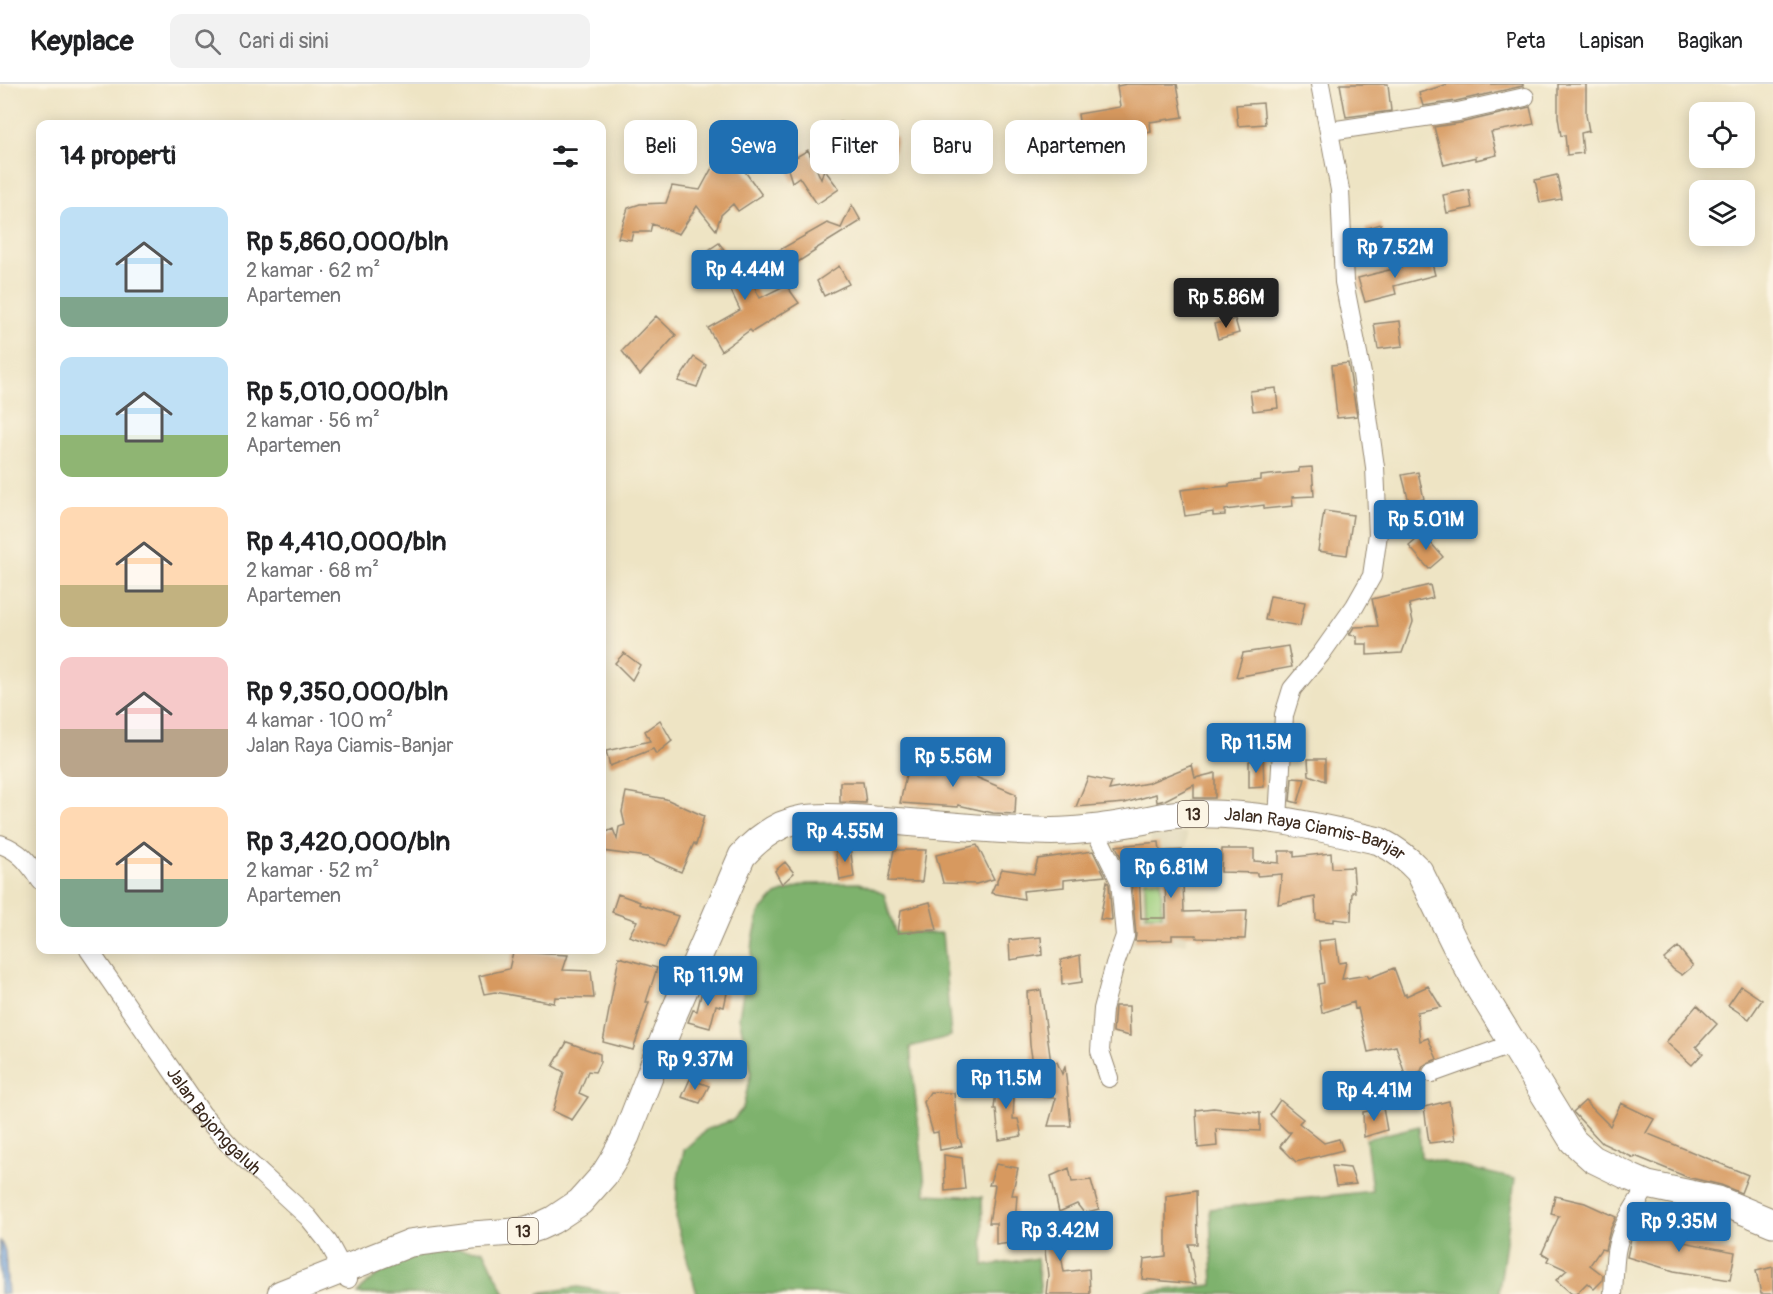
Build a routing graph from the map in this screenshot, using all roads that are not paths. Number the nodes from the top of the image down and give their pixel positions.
1 (1320, 84) edge
2 (1525, 97) dead end
3 (1330, 131) junction
4 (1278, 819) junction
5 (1094, 828) junction
6 (0, 844) edge
7 (36, 874) edge
8 (92, 954) edge
9 (1513, 1044) junction
10 (1431, 1073) dead end
11 (1109, 1078) dead end
12 (1648, 1185) junction
13 (1773, 1223) edge
14 (343, 1281) edge
15 (281, 1294) edge
16 (1613, 1294) edge

1 - 3 street
2 - 3 street
3 - 4 street
4 - 5 highway, Jalan Raya Ciamis-Banjar / 13
4 - 9 highway, Jalan Raya Ciamis-Banjar / 13
5 - 11 street
5 - 14 highway, Jalan Raya Ciamis-Banjar / 13
6 - 7 street
8 - 14 street, Jalan Bojonggaluh
9 - 10 street
9 - 12 highway, Jalan Raya Ciamis-Banjar / 13
12 - 13 highway, Jalan Raya Ciamis-Banjar / 13
12 - 16 street
14 - 15 highway, Jalan Raya Ciamis-Banjar / 13

